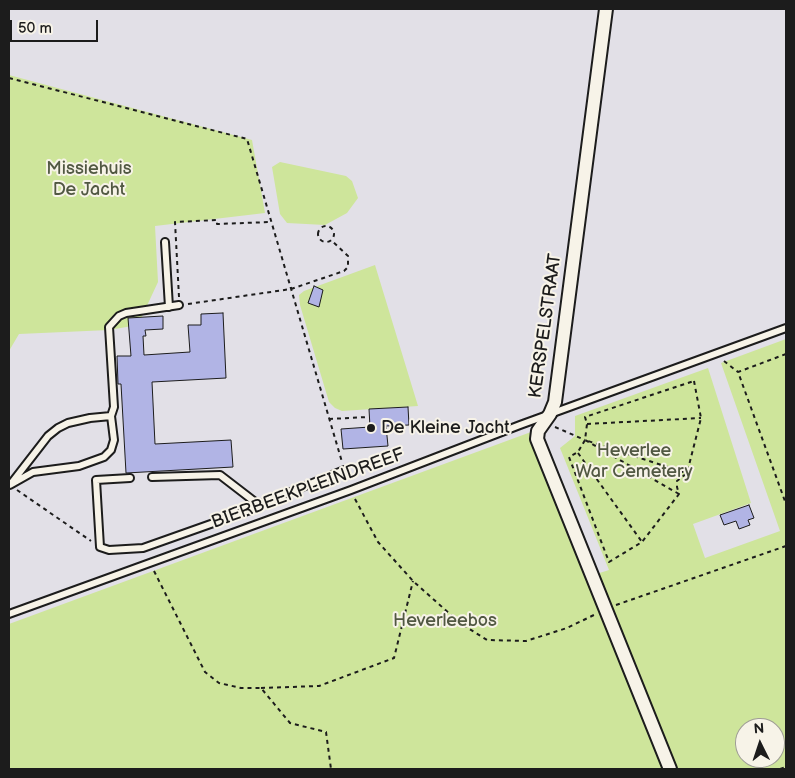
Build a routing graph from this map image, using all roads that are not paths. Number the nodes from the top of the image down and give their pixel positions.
1 (606, 9) edge
2 (165, 242) dead end
3 (179, 305) road end
4 (169, 307) junction
5 (786, 328) edge
6 (111, 416) junction
7 (547, 418) junction
8 (344, 470) road end
9 (152, 477) dead end
10 (130, 478) dead end
11 (259, 505) junction
12 (9, 614) edge
13 (670, 769) edge

1 - 7 street, KERSPELSTRAAT
2 - 4 lane
3 - 4 lane
4 - 6 lane
5 - 7 lane, BIERBEEKPLEINDREEF
6 - 6 lane
7 - 12 lane, BIERBEEKPLEINDREEF
7 - 13 street, KERSPELSTRAAT
8 - 11 lane
9 - 11 lane
10 - 11 lane

